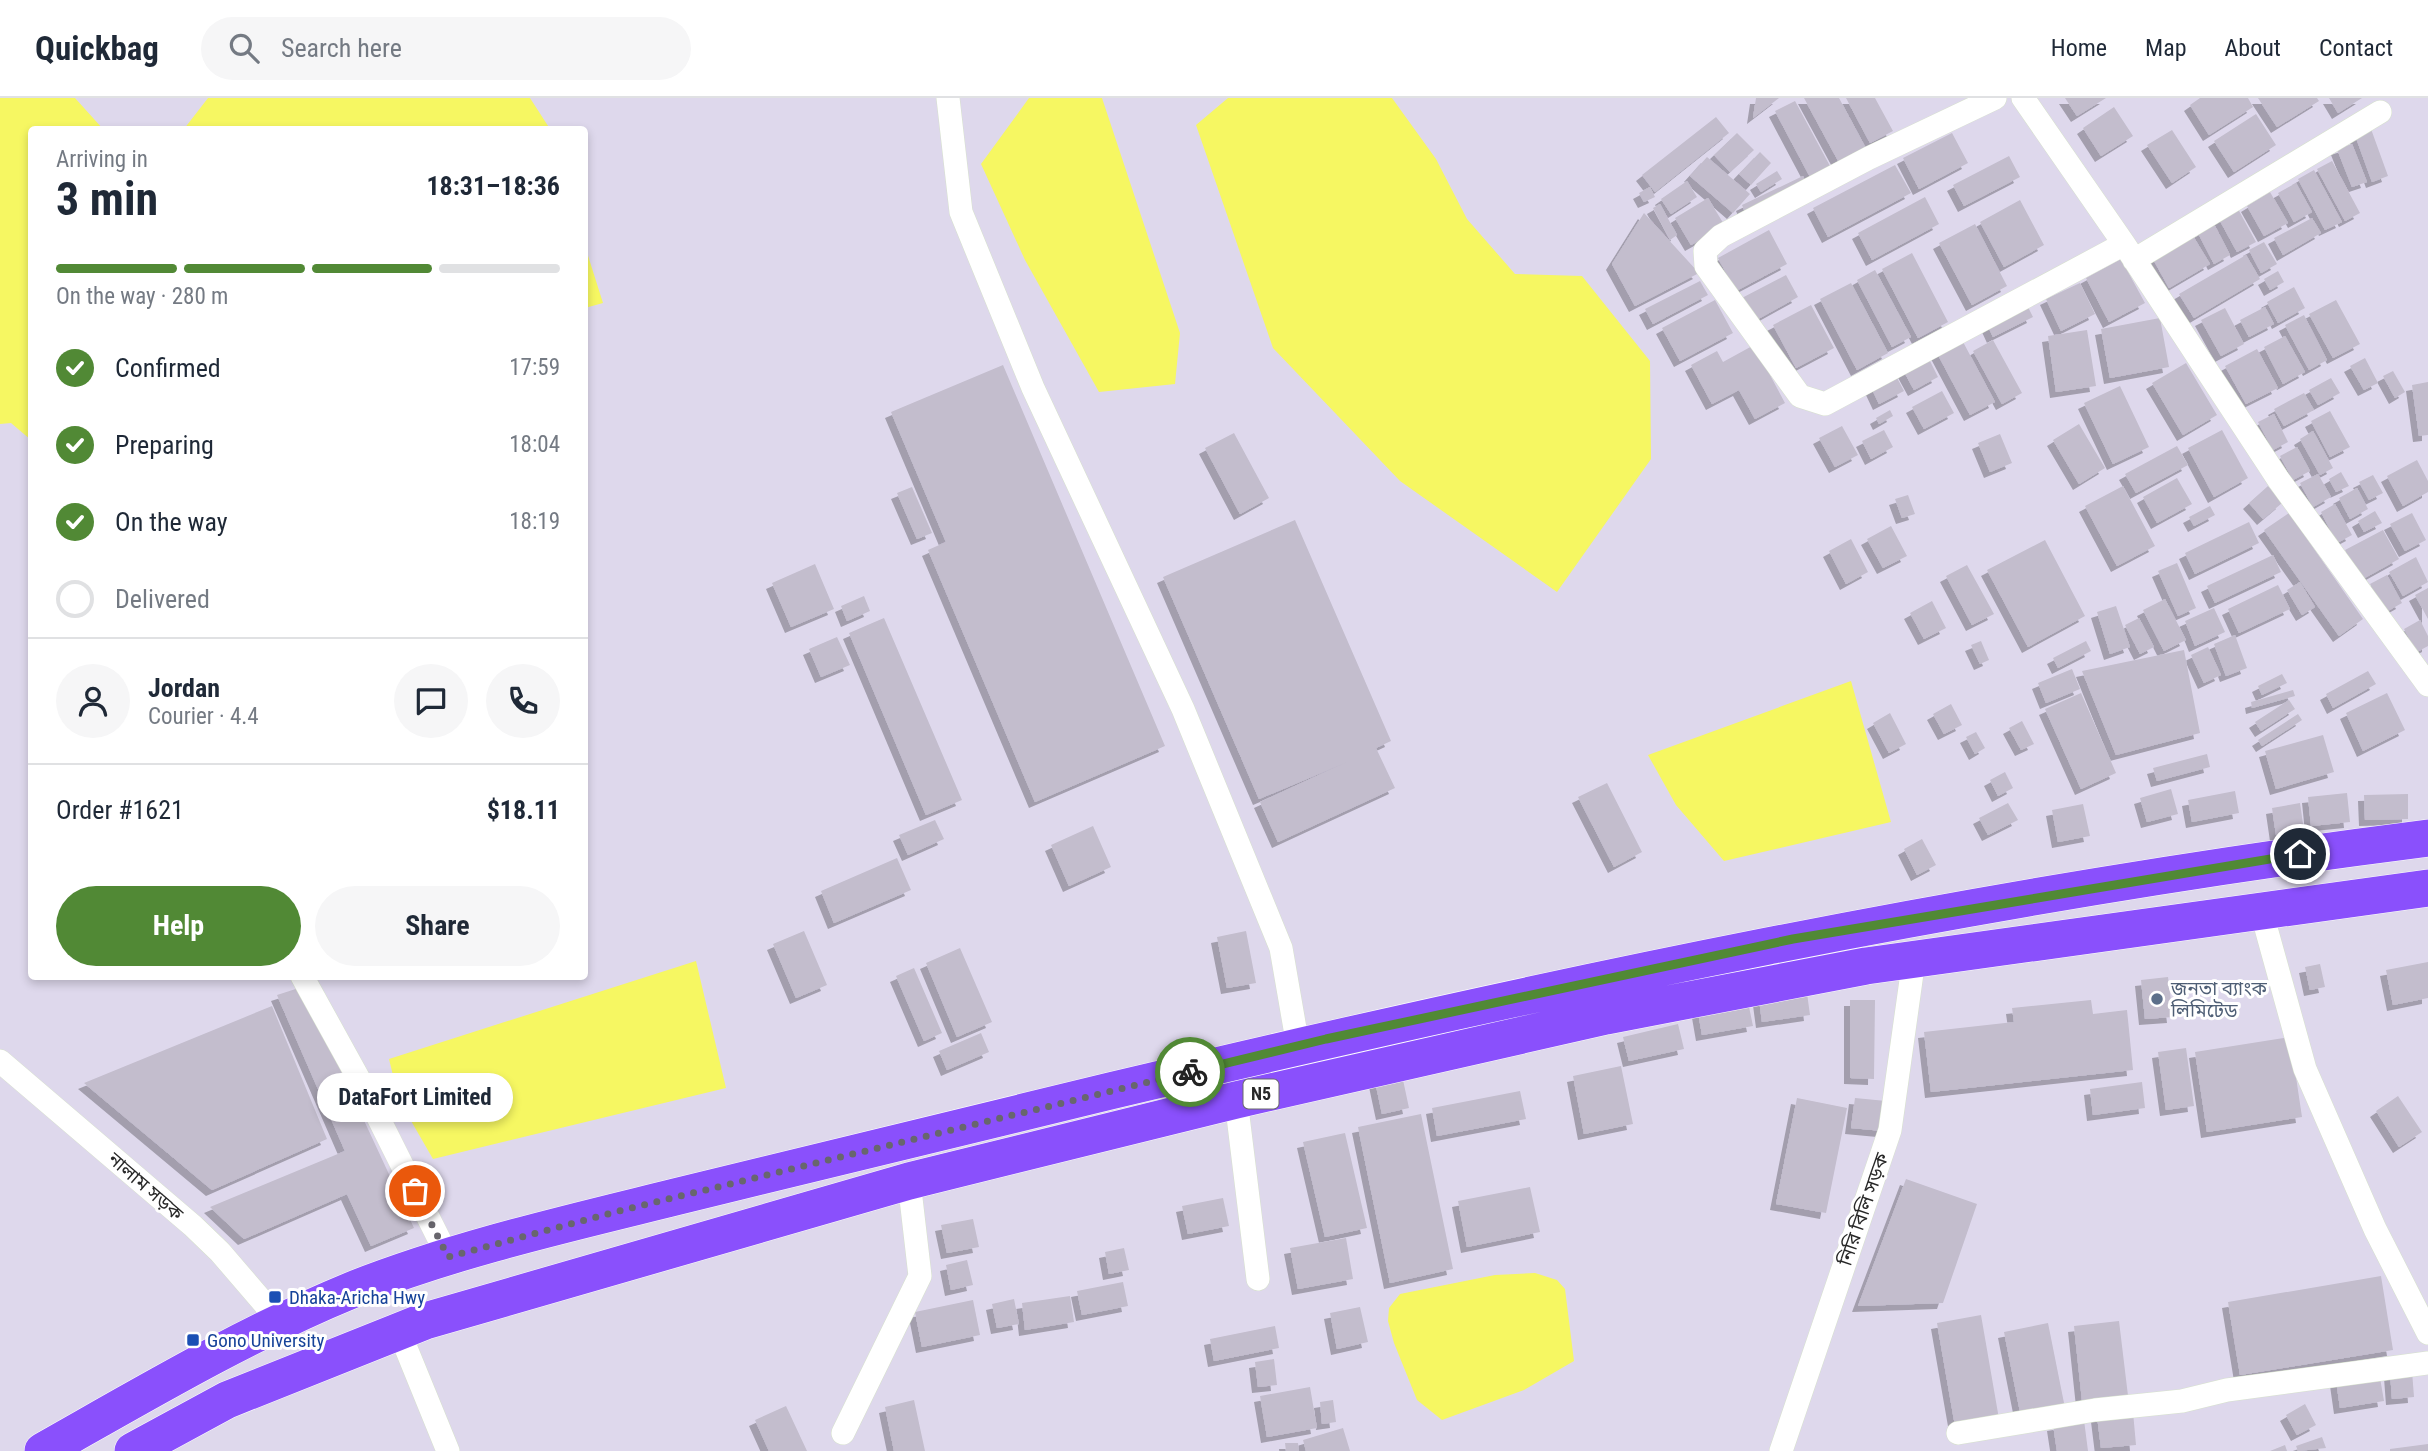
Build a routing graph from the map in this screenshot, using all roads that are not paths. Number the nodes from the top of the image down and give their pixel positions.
1 (948, 98) edge
2 (1995, 98) edge
3 (2023, 98) edge
4 (2380, 112) dead end
5 (2129, 252) junction
6 (2428, 685) edge
7 (2428, 838) edge
8 (2428, 888) edge
9 (2260, 911) junction
10 (1914, 959) junction
11 (304, 980) edge
12 (1298, 1046) junction
13 (0, 1060) edge
14 (1236, 1100) junction
15 (909, 1181) junction
16 (448, 1257) junction
17 (1258, 1279) dead end
18 (281, 1323) junction
19 (399, 1331) junction
20 (2428, 1334) edge
21 (2428, 1363) edge
22 (843, 1433) dead end
23 (1958, 1433) dead end
24 (43, 1451) edge
25 (133, 1451) edge
26 (448, 1451) edge
27 (1781, 1451) edge

1 - 12 street
2 - 5 street
3 - 5 street
4 - 5 street
5 - 6 street
7 - 12 highway, N5
8 - 9 highway, N5
9 - 10 highway, N5
9 - 20 street
10 - 14 highway, N5
10 - 27 street, নিরি বিলি সড়ক
11 - 16 street
12 - 16 highway, N5
13 - 18 street, নালাম সড়ক
14 - 15 highway, N5
14 - 17 street
15 - 19 highway, N5
15 - 22 street
16 - 18 highway, N5
18 - 24 highway, N5
19 - 25 highway, N5
19 - 26 street
21 - 23 street

